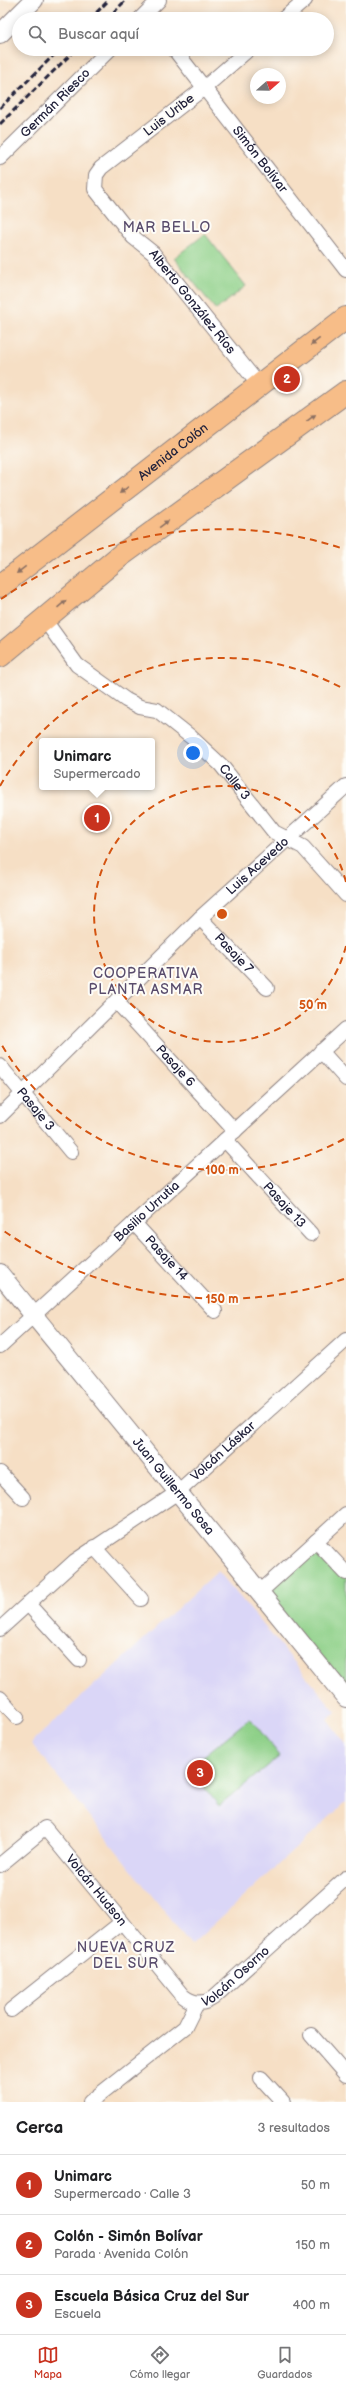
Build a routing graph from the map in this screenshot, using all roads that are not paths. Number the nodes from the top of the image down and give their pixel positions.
1 (34, 0) edge
2 (160, 0) edge
3 (305, 0) edge
4 (22, 12) edge
5 (150, 12) edge
6 (291, 12) edge
7 (12, 21) edge
8 (1, 32) edge
9 (103, 56) edge
10 (179, 56) edge
11 (241, 56) edge
12 (204, 88) junction
13 (0, 158) edge
14 (94, 183) joint
15 (346, 270) edge
16 (346, 318) edge
17 (259, 385) junction
18 (346, 392) edge
19 (0, 586) edge
20 (44, 619) junction
21 (0, 656) edge
22 (346, 786) edge
23 (285, 839) junction
24 (346, 895) edge
25 (200, 918) junction
26 (268, 988) dead end
27 (116, 1001) junction
28 (346, 1028) edge
29 (321, 1051) junction
30 (0, 1066) edge
31 (346, 1079) edge
32 (23, 1094) junction
33 (0, 1116) edge
34 (230, 1135) junction
35 (71, 1152) dead end
36 (134, 1223) junction
37 (310, 1234) dead end
38 (0, 1274) edge
39 (215, 1310) dead end
40 (34, 1315) junction
41 (346, 1340) edge
42 (0, 1346) edge
43 (0, 1473) edge
44 (178, 1492) junction
45 (23, 1498) dead end
46 (346, 1514) edge
47 (316, 1541) junction
48 (94, 1547) junction
49 (346, 1573) edge
50 (260, 1592) junction
51 (141, 1599) dead end
52 (28, 1604) junction
53 (0, 1629) edge
54 (79, 1660) dead end
55 (344, 1692) edge
56 (0, 1698) edge
57 (17, 1718) dead end
58 (0, 1865) edge
59 (346, 1878) edge
60 (122, 1922) junction
61 (197, 2003) junction
62 (11, 2010) dead end
63 (311, 2035) dead end
64 (346, 2076) edge
65 (261, 2078) dead end
66 (90, 2102) edge
67 (283, 2102) edge

1 - 4 street
2 - 5 street
3 - 6 street
7 - 8 street
9 - 13 street, Germán Riesco
10 - 12 street, Simón Bolívar
11 - 12 street, Luis Uribe
12 - 14 street, Luis Uribe
12 - 15 street, Simón Bolívar
14 - 17 street, Alberto González Ríos
16 -> 17 main road, Avenida Colón
17 -> 19 main road, Avenida Colón
20 -> 18 main road
20 - 21 main road
20 - 23 street, Calle 3
22 - 23 street, Luis Acevedo
23 - 24 street, Calle 3
23 - 25 street, Luis Acevedo
25 - 26 street, Pasaje 7
25 - 27 street, Luis Acevedo
27 - 32 street, Luis Acevedo
27 - 34 street, Pasaje 6
28 - 29 street, Basilio Urrutia
29 - 31 street
29 - 34 street, Basilio Urrutia
30 - 32 street, Pasaje 3
32 - 33 street, Luis Acevedo
32 - 35 street, Pasaje 3
34 - 36 street, Basilio Urrutia
34 - 37 street, Pasaje 13
36 - 39 street, Pasaje 14
36 - 40 street, Basilio Urrutia
38 - 40 street, Juan Guillermo Sosa
40 - 42 street, Basilio Urrutia
40 - 44 street, Juan Guillermo Sosa
41 - 44 street, Volcán Láskar
43 - 45 street
44 - 48 street, Volcán Láskar
44 - 50 street, Juan Guillermo Sosa
46 - 47 street
47 - 49 street
47 - 50 street
48 - 51 street
48 - 52 street, Volcán Láskar
50 - 55 street, Juan Guillermo Sosa
52 - 53 street, Volcán Láskar
52 - 54 street
56 - 57 street
58 - 60 street, Volcán Hudson
59 - 61 street, Volcán Osorno
60 - 61 street, Volcán Hudson
60 - 62 street
61 - 66 street, Volcán Osorno
63 - 64 street
65 - 67 street

